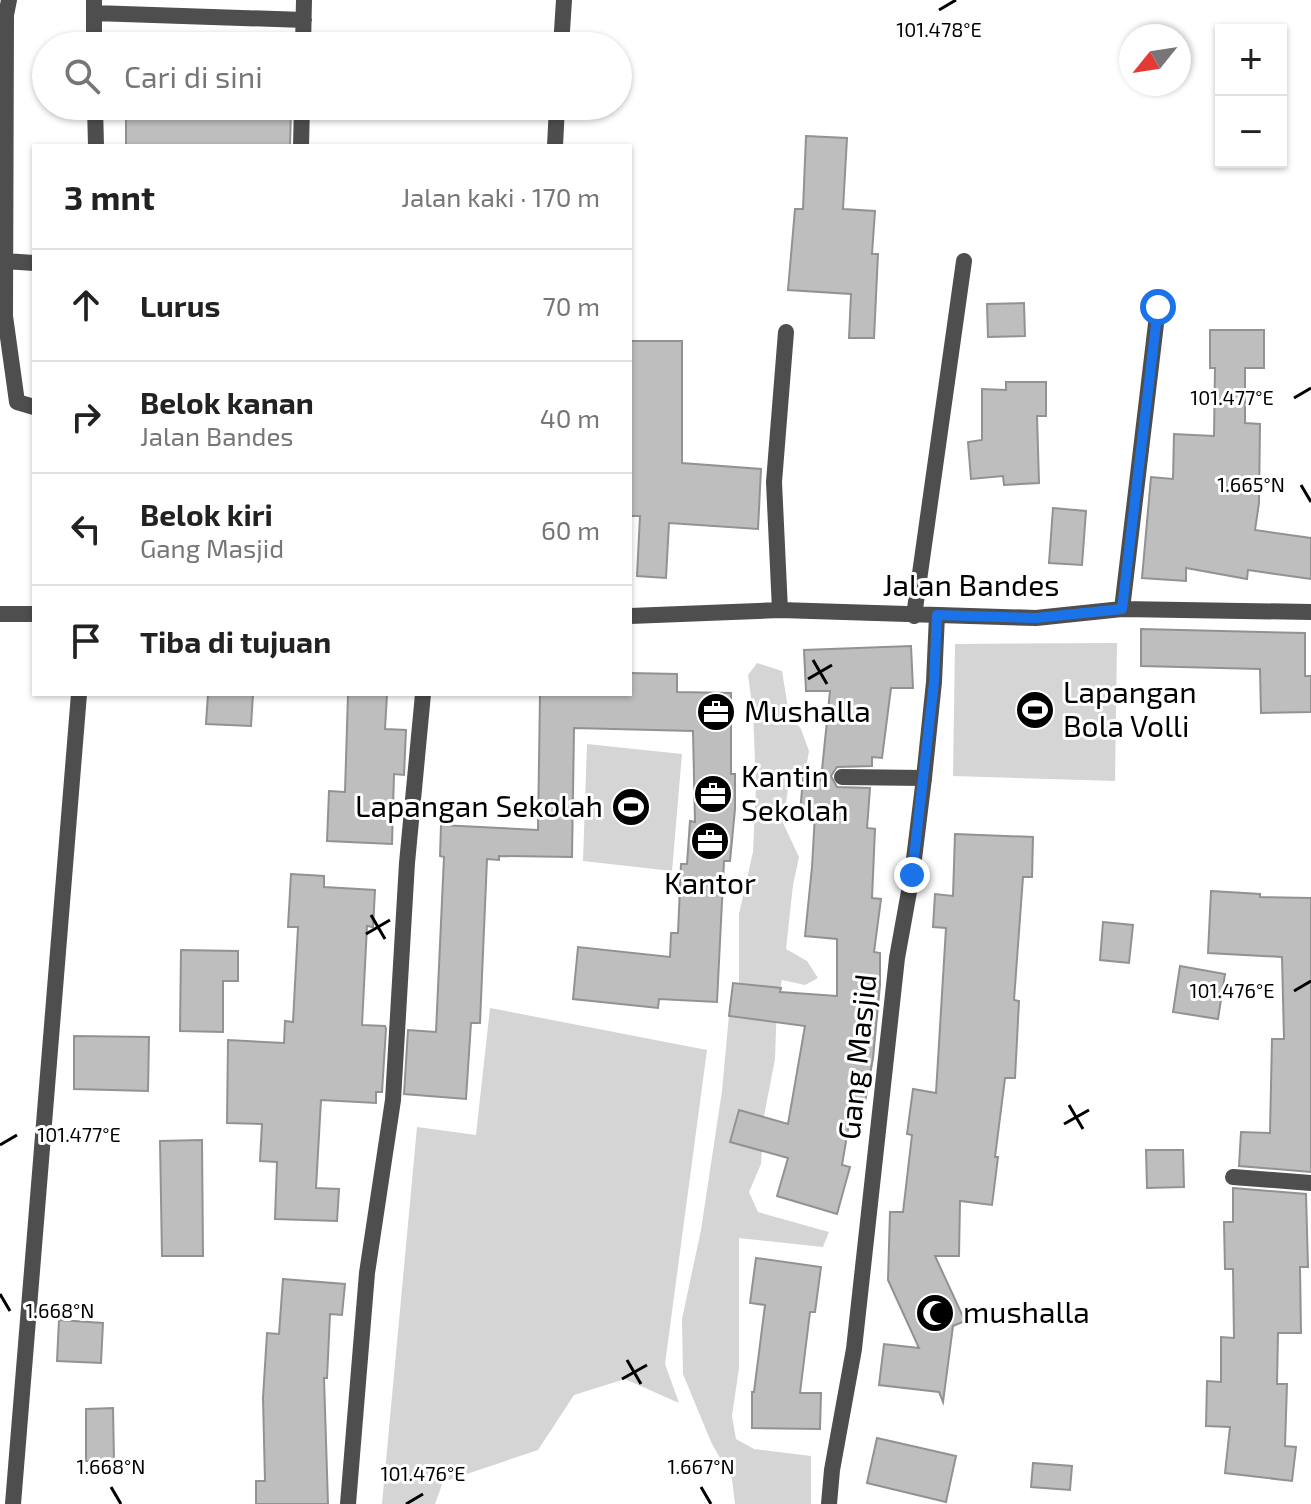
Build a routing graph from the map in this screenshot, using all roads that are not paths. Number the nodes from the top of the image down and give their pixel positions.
1 (9, 0) edge
2 (304, 0) edge
3 (564, 0) edge
4 (94, 7) edge
5 (304, 20) junction
6 (94, 32) edge
7 (304, 32) edge
8 (562, 32) edge
9 (95, 120) edge
10 (302, 120) edge
11 (556, 120) edge
12 (96, 144) edge
13 (301, 144) edge
14 (555, 144) edge
15 (5, 261) junction
16 (964, 261) dead end
17 (32, 263) edge
18 (1158, 307) dead end
19 (786, 332) dead end
20 (32, 406) edge
21 (1122, 609) junction
22 (780, 610) junction
23 (1311, 612) edge
24 (0, 614) edge
25 (32, 614) edge
26 (937, 615) junction
27 (632, 616) edge
28 (914, 616) junction
29 (79, 696) edge
30 (423, 696) edge
31 (842, 777) dead end
32 (924, 778) junction
33 (1233, 1177) dead end
34 (1311, 1183) edge
35 (13, 1504) edge
36 (348, 1504) edge
37 (829, 1504) edge

1 - 15 street
2 - 5 street
3 - 8 street
4 - 5 street
4 - 6 street
5 - 7 street
9 - 12 street
10 - 13 street
11 - 14 street
15 - 17 street
15 - 20 street
16 - 28 street
18 - 21 street
19 - 22 street
21 - 23 street, Jalan Bandes
21 - 26 street, Jalan Bandes
22 - 27 street, Jalan Bandes
22 - 28 street, Jalan Bandes
24 - 25 street
26 - 28 street, Jalan Bandes
26 - 32 street, Gang Masjid
29 - 35 street
30 - 36 street
31 - 32 street
32 - 37 street, Gang Masjid
33 - 34 street

